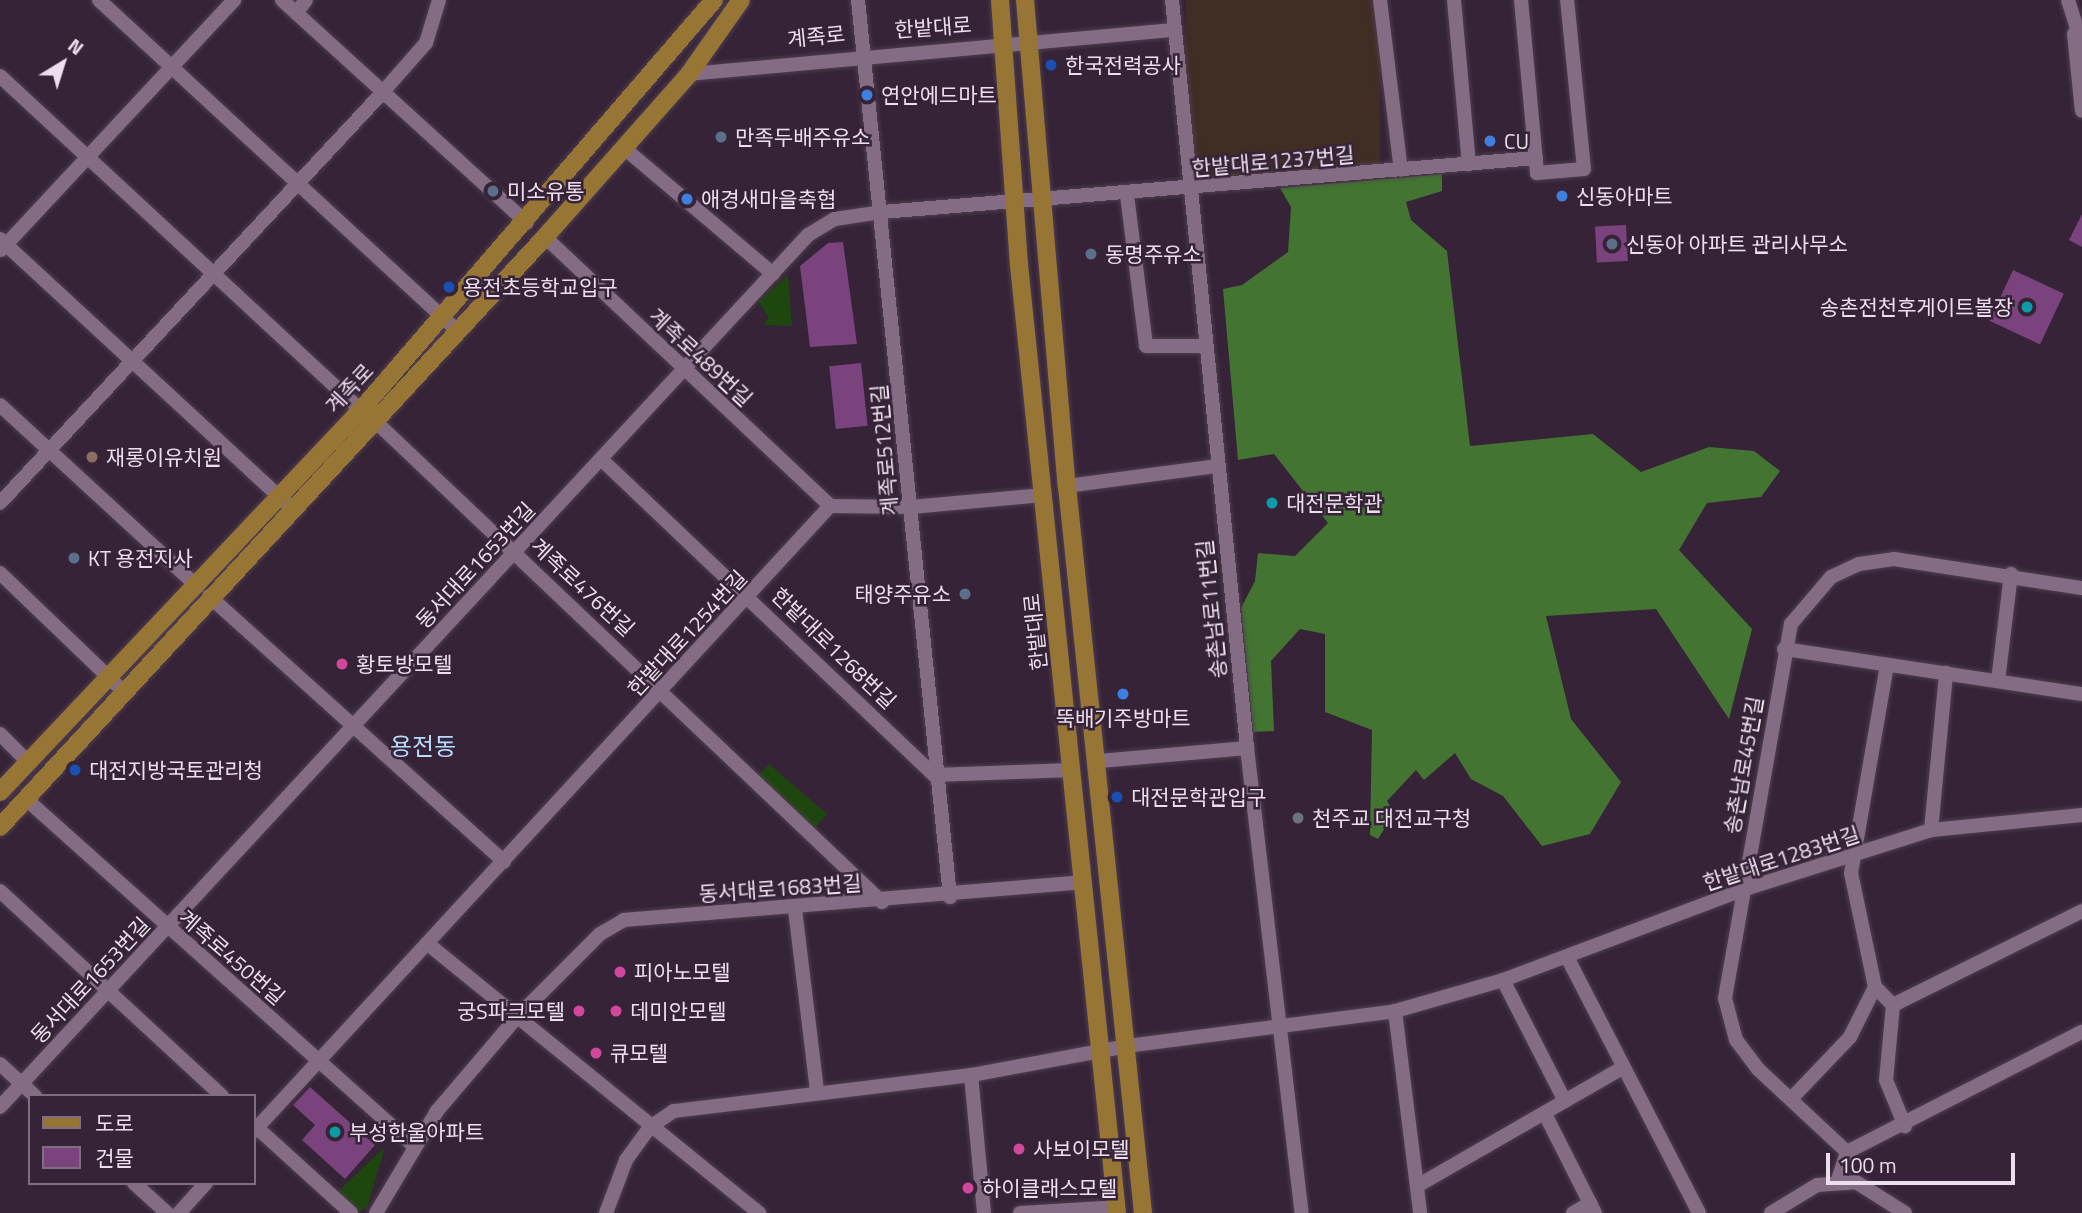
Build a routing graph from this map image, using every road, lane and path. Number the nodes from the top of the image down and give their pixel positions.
1 (99, 0) edge
2 (234, 0) edge
3 (282, 0) edge
4 (306, 0) edge
5 (439, 0) edge
6 (714, 0) edge
7 (741, 0) edge
8 (858, 0) edge
9 (1000, 0) edge
10 (1025, 0) edge
11 (1172, 0) edge
12 (1380, 0) edge
13 (1454, 0) edge
14 (1521, 0) edge
15 (1567, 0) edge
16 (2068, 0) edge
17 (296, 13) junction
18 (1175, 30) junction
19 (2078, 38) edge
20 (1030, 43) junction
21 (1006, 45) junction
22 (864, 54) junction
23 (170, 68) junction
24 (689, 74) junction
25 (0, 76) edge
26 (383, 93) junction
27 (2082, 111) edge
28 (624, 148) junction
29 (89, 156) junction
30 (1536, 158) junction
31 (1469, 164) junction
32 (1401, 170) junction
33 (299, 182) junction
34 (1188, 190) junction
35 (1127, 195) junction
36 (1041, 202) junction
37 (1013, 203) junction
38 (882, 212) junction
39 (527, 223) junction
40 (545, 237) junction
41 (2, 245) edge
42 (214, 274) junction
43 (773, 274) junction
44 (450, 324) junction
45 (1204, 346) junction
46 (132, 361) junction
47 (684, 370) junction
48 (0, 405) edge
49 (368, 415) junction
50 (48, 451) junction
51 (601, 459) junction
52 (1217, 466) junction
53 (1067, 485) junction
54 (1043, 495) junction
55 (278, 496) junction
56 (0, 503) edge
57 (830, 506) junction
58 (911, 507) junction
59 (292, 509) junction
60 (515, 552) junction
61 (0, 573) edge
62 (2011, 574) junction
63 (2082, 587) edge
64 (203, 591) junction
65 (750, 596) junction
66 (1784, 649) junction
67 (1887, 665) junction
68 (1946, 673) junction
69 (108, 677) junction
70 (1998, 681) junction
71 (662, 689) junction
72 (123, 691) junction
73 (2082, 694) edge
74 (352, 725) junction
75 (0, 734) edge
76 (1247, 748) junction
77 (1099, 761) junction
78 (28, 762) junction
79 (1072, 769) junction
80 (934, 775) junction
81 (0, 792) edge
82 (26, 799) junction
83 (2082, 815) edge
84 (0, 827) edge
85 (1931, 830) junction
86 (1856, 856) junction
87 (505, 862) junction
88 (1084, 881) junction
89 (1742, 890) junction
90 (0, 891) edge
91 (950, 897) junction
92 (882, 902) junction
93 (795, 909) junction
94 (2082, 911) edge
95 (167, 928) junction
96 (428, 944) junction
97 (1566, 957) junction
98 (1503, 980) junction
99 (1875, 987) junction
100 (108, 991) junction
101 (1893, 1005) junction
102 (1395, 1011) junction
103 (517, 1017) junction
104 (1278, 1029) junction
105 (2082, 1032) edge
106 (1127, 1045) junction
107 (1098, 1053) junction
108 (318, 1060) junction
109 (0, 1064) edge
110 (1622, 1068) junction
111 (971, 1075) junction
112 (22, 1084) junction
113 (817, 1092) junction
114 (33, 1094) edge
115 (220, 1094) edge
116 (1791, 1099) junction
117 (1565, 1101) junction
118 (0, 1107) edge
119 (1545, 1114) junction
120 (1906, 1126) junction
121 (256, 1127) edge
122 (650, 1127) junction
123 (256, 1129) edge
124 (412, 1144) junction
125 (1847, 1152) junction
126 (1837, 1183) junction
127 (136, 1185) edge
128 (204, 1185) edge
129 (1417, 1186) junction
130 (1593, 1208) edge
131 (1117, 1210) edge
132 (167, 1213) edge
133 (179, 1213) edge
134 (351, 1213) edge
135 (376, 1213) edge
136 (606, 1213) edge
137 (759, 1213) edge
138 (984, 1213) edge
139 (1020, 1213) edge
140 (1143, 1213) edge
141 (1303, 1213) edge
142 (1420, 1213) edge
143 (1573, 1213) edge
144 (1699, 1213) edge
145 (1771, 1213) edge
146 (1905, 1213) edge

1 - 23 street
2 - 23 street
3 - 17 street
4 - 17 street
5 - 26 street
6 - 39 main road, 계족로
7 - 24 main road, 계족로
8 - 22 street, 계족로512번길
9 - 21 main road, 한밭대로
10 - 20 main road
11 - 18 street, 송촌남로11번길
12 - 32 street
13 - 31 street
14 - 30 street
15 - 30 street
16 - 19 street
17 - 26 street
18 - 20 street, 한밭대로
18 - 34 street, 송촌남로11번길
19 - 27 street
20 - 21 street, 한밭대로
20 - 36 main road
21 - 22 street, 한밭대로
21 - 37 main road, 한밭대로
22 - 24 street, 계족로
22 - 38 street, 계족로512번길
23 - 29 street
23 - 33 street
24 - 28 main road, 계족로
25 - 29 street, 계족로476번길
26 - 33 street
26 - 39 street
28 - 40 main road, 계족로
28 - 43 street
29 - 41 street
29 - 42 street, 계족로476번길
30 - 31 street, 한밭대로1237번길
31 - 32 street, 한밭대로1237번길
32 - 34 street, 한밭대로1237번길
33 - 42 street
33 - 44 street
34 - 35 street, 한밭대로1237번길
34 - 45 street, 송촌남로11번길
35 - 36 street, 한밭대로1237번길
35 - 45 street
36 - 37 street, 한밭대로1237번길
36 - 53 main road
37 - 38 street, 동서대로1653번길
37 - 54 main road, 한밭대로
38 - 43 street, 동서대로1653번길
38 - 58 street, 계족로512번길
39 - 44 main road, 계족로
40 - 44 main road, 계족로
40 - 47 street, 계족로489번길
41 - 46 street
42 - 46 street
42 - 49 street, 계족로476번길
43 - 47 street, 동서대로1653번길
44 - 49 main road, 계족로
45 - 52 street, 송촌남로11번길
46 - 50 street
46 - 55 street
47 - 51 street, 동서대로1653번길
47 - 57 street, 계족로489번길
48 - 50 street
49 - 55 main road, 계족로
49 - 59 main road, 계족로
49 - 60 street, 계족로476번길
50 - 56 street
50 - 64 street
51 - 60 street, 동서대로1653번길
51 - 65 street, 한밭대로1268번길
52 - 53 street
52 - 76 street, 송촌남로11번길
53 - 77 main road
54 - 58 street
54 - 79 main road, 한밭대로
55 - 59 street
55 - 64 main road, 계족로
57 - 58 street
57 - 65 street, 한밭대로1254번길
58 - 80 street, 계족로512번길
59 - 64 main road, 계족로
60 - 71 street, 계족로476번길
60 - 74 street, 동서대로1653번길
61 - 69 street
62 - 63 street, 송촌남로45번길
62 - 66 street, 송촌남로45번길
62 - 70 street
64 - 69 main road, 계족로
64 - 72 main road, 계족로
64 - 74 street
65 - 71 street, 한밭대로1254번길
65 - 80 street, 한밭대로1268번길
66 - 67 street
66 - 89 street, 송촌남로45번길
67 - 68 street
67 - 86 street
68 - 70 street
68 - 85 street
69 - 72 street
69 - 78 main road, 계족로
70 - 73 street
71 - 87 street, 한밭대로1254번길
71 - 92 street, 계족로476번길
72 - 82 main road, 계족로
74 - 87 street
74 - 95 street, 동서대로1653번길
75 - 78 street
76 - 77 street
76 - 104 street, 송촌남로11번길
77 - 106 main road
78 - 81 main road, 계족로
79 - 80 street
79 - 88 main road, 한밭대로
80 - 91 street, 계족로512번길
82 - 84 main road, 계족로
82 - 95 street, 계족로450번길
83 - 85 street, 한밭대로1283번길
85 - 86 street, 한밭대로1283번길
86 - 89 street, 한밭대로1283번길
86 - 99 street
87 - 96 street, 한밭대로1254번길
88 - 91 street, 동서대로1683번길
88 - 107 main road, 한밭대로
89 - 97 street, 한밭대로1283번길
89 - 116 street, 송촌남로45번길
90 - 100 street
91 - 92 street, 동서대로1683번길
92 - 93 street, 동서대로1683번길
93 - 103 street, 동서대로1683번길
93 - 113 street
94 - 101 street
95 - 100 street, 동서대로1653번길
95 - 108 street, 계족로450번길
96 - 103 street
96 - 108 street, 한밭대로1254번길
97 - 98 street, 한밭대로1283번길
97 - 110 street
98 - 102 street, 한밭대로1283번길
98 - 117 street
99 - 101 street
99 - 116 street
100 - 112 street, 동서대로1653번길
100 - 115 street
101 - 120 street
102 - 104 street, 한밭대로1283번길
102 - 129 street
103 - 122 street
103 - 124 street, 동서대로1683번길
104 - 106 street, 한밭대로1283번길
104 - 141 street, 송촌남로11번길
105 - 120 street
106 - 107 street, 한밭대로1283번길
106 - 140 main road
107 - 111 street, 한밭대로1283번길
107 - 131 main road, 한밭대로
108 - 121 street, 한밭대로1254번길
108 - 124 street, 계족로450번길
109 - 112 street
110 - 117 street
110 - 144 street
111 - 113 street, 한밭대로1283번길
111 - 138 street
112 - 114 street
112 - 118 street, 동서대로1653번길
113 - 122 street, 한밭대로1283번길
116 - 125 street, 송촌남로45번길
117 - 119 street
119 - 129 street
119 - 130 street
120 - 125 street
122 - 136 street
122 - 137 street
123 - 134 street
124 - 135 street, 동서대로1683번길
125 - 126 street
126 - 145 street
126 - 146 street
127 - 132 street
128 - 133 street
129 - 142 street
130 - 143 street
131 - 139 street

